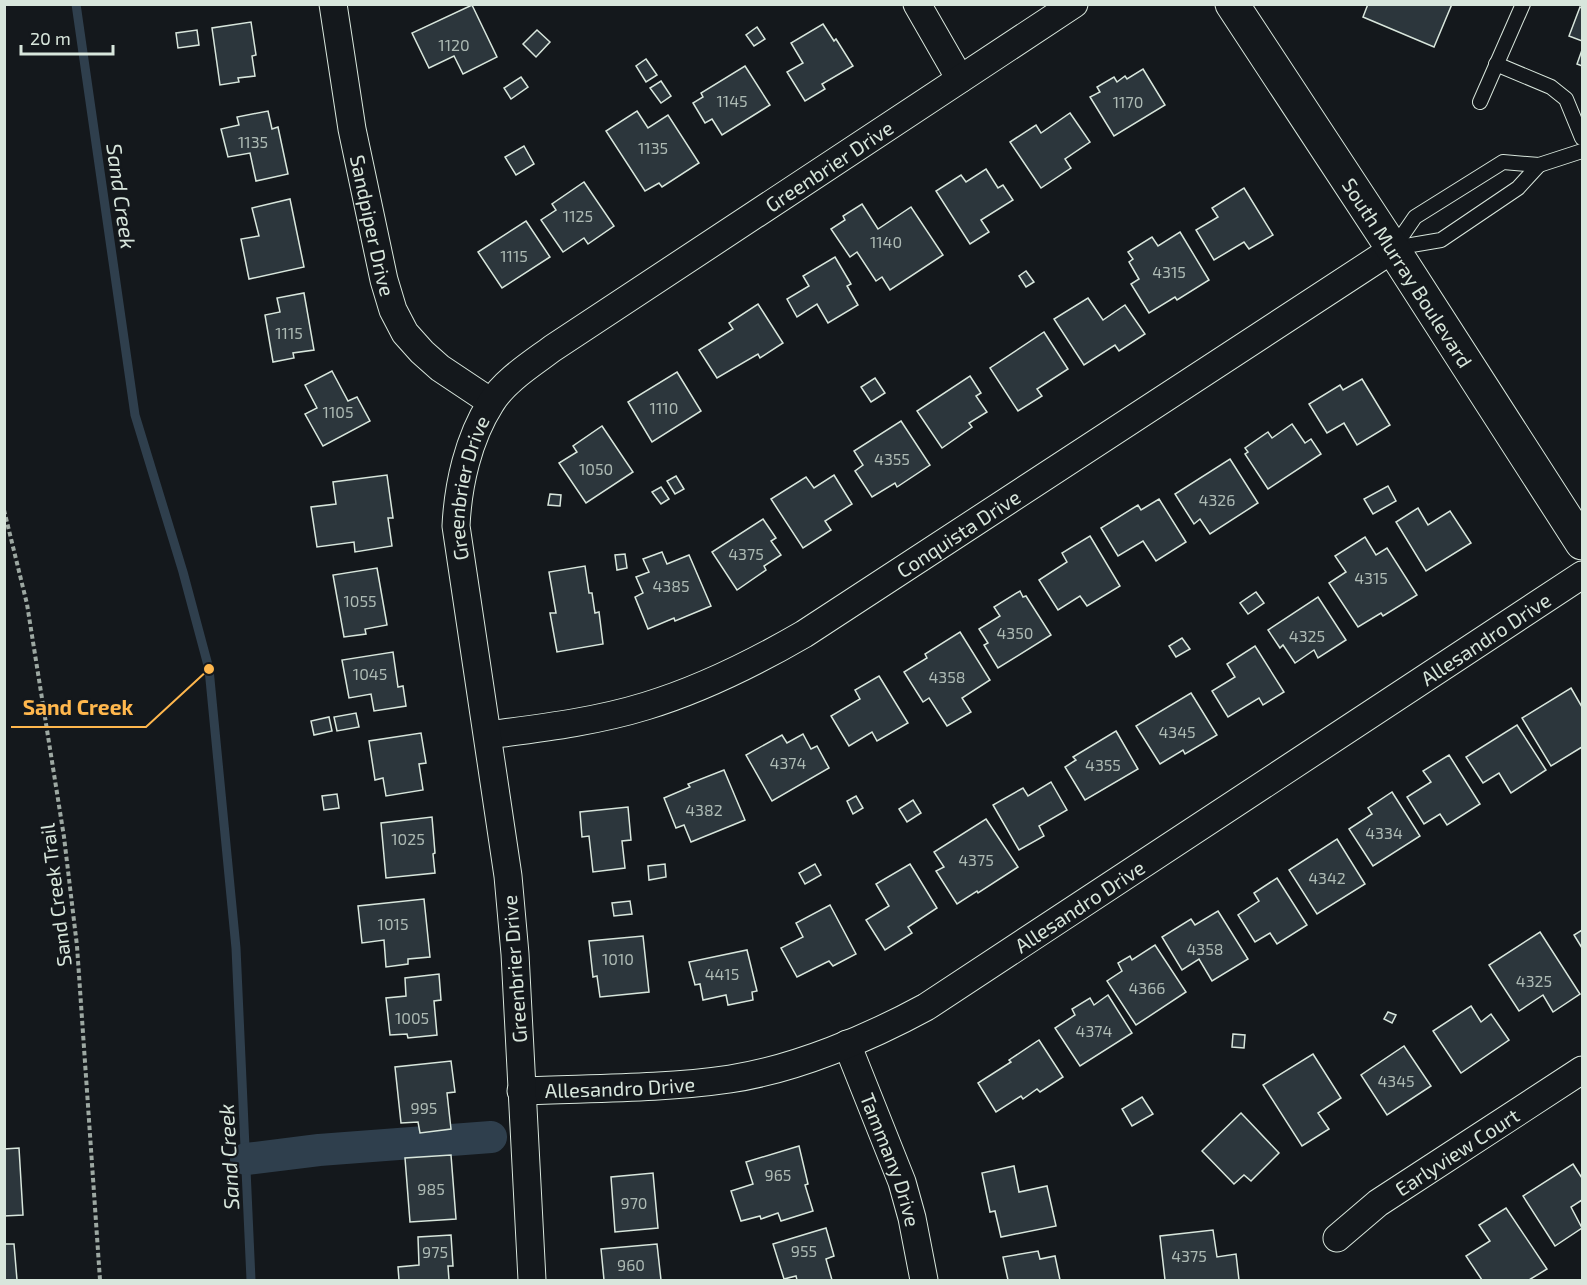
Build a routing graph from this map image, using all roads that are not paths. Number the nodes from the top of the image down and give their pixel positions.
1 (333, 4) edge
2 (917, 4) edge
3 (1074, 4) edge
4 (1232, 4) edge
5 (1523, 4) edge
6 (1496, 64) junction
7 (960, 79) junction
8 (1480, 102) dead end
9 (1582, 138) edge
10 (1582, 151) edge
11 (1539, 165) junction
12 (1393, 249) junction
13 (491, 402) junction
14 (1582, 543) edge
15 (1582, 575) edge
16 (488, 735) junction
17 (847, 1044) junction
18 (1582, 1070) edge
19 (521, 1091) junction
20 (1337, 1238) dead end
21 (532, 1281) edge
22 (924, 1281) edge

1 - 13 street, Sandpiper Drive
2 - 7 street
3 - 7 street, Greenbrier Drive
4 - 12 main road, South Murray Boulevard
5 - 6 lane
6 - 8 lane
6 - 9 lane
7 - 13 street, Greenbrier Drive
10 - 11 lane
11 - 12 lane
11 - 12 lane
12 - 14 main road, South Murray Boulevard
12 - 16 street, Conquista Drive
13 - 16 street, Greenbrier Drive
15 - 17 street, Allesandro Drive
16 - 19 street, Greenbrier Drive
17 - 19 street, Allesandro Drive
17 - 22 street, Tammany Drive
18 - 20 street, Earlyview Court
19 - 21 street, Greenbrier Drive

